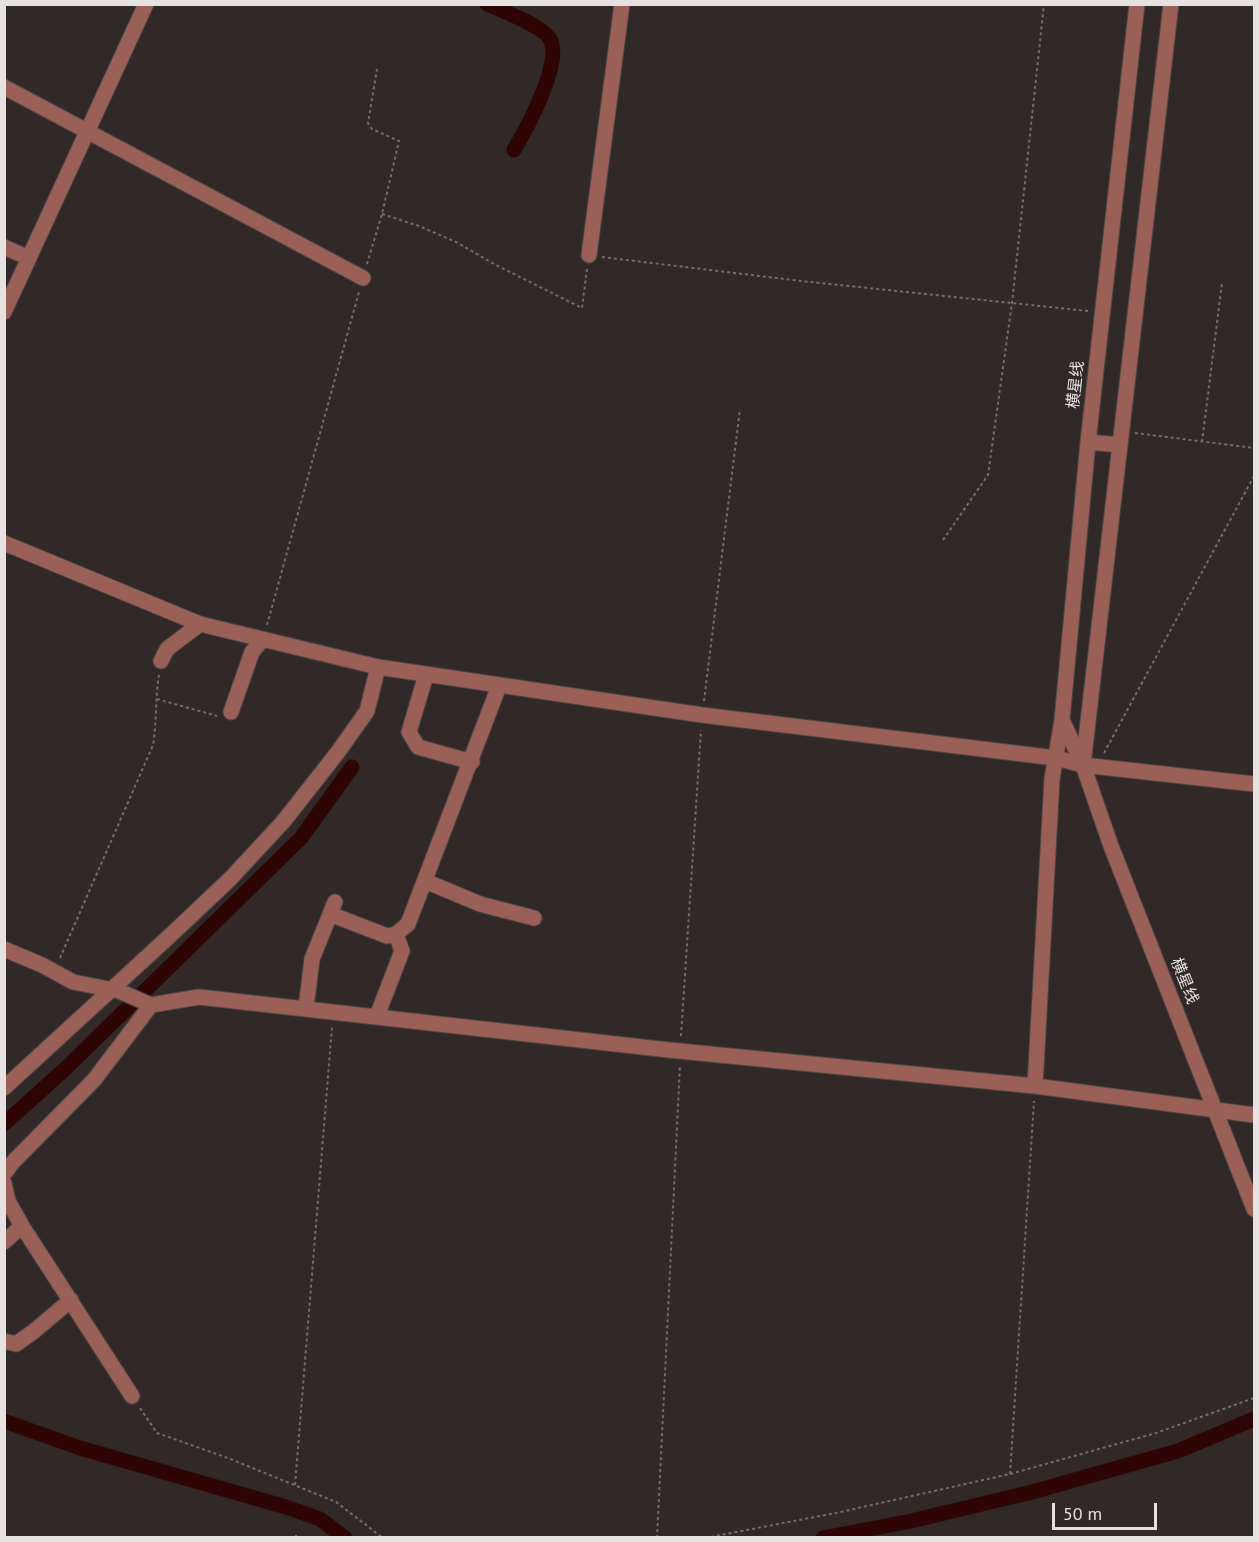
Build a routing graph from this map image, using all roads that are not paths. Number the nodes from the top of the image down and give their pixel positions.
1 (146, 4) edge
2 (622, 4) edge
3 (1137, 4) edge
4 (1171, 4) edge
5 (4, 87) edge
6 (89, 130) junction
7 (4, 247) edge
8 (589, 255) road end
9 (29, 258) junction
10 (363, 278) road end
11 (4, 312) edge
12 (1120, 438) junction
13 (1088, 442) junction
14 (4, 543) edge
15 (200, 624) junction
16 (263, 639) junction
17 (161, 661) road end
18 (378, 668) junction
19 (426, 675) junction
20 (499, 686) junction
21 (231, 712) road end
22 (1062, 720) junction
23 (1056, 758) junction
24 (472, 762) junction
25 (1090, 766) junction
26 (1254, 784) edge
27 (425, 881) junction
28 (534, 918) dead end
29 (396, 934) junction
30 (4, 949) edge
31 (116, 990) junction
32 (151, 1005) junction
33 (306, 1008) junction
34 (376, 1016) junction
35 (1035, 1086) junction
36 (4, 1088) edge
37 (1217, 1111) junction
38 (1254, 1114) edge
39 (4, 1174) edge
40 (4, 1183) edge
41 (1254, 1209) edge
42 (22, 1226) junction
43 (4, 1242) edge
44 (71, 1300) junction
45 (4, 1341) edge
46 (132, 1396) road end

1 - 6 street
2 - 8 street
3 - 13 street, 横星线
4 - 12 street, 横星线
5 - 6 street
6 - 9 street
6 - 10 street
7 - 9 street
9 - 11 street
12 - 13 street
12 - 25 street, 横星线
13 - 22 street, 横星线
14 - 15 street
15 - 16 street
15 - 17 street
16 - 18 street
16 - 21 street
18 - 19 street
18 - 31 street
19 - 20 street
19 - 24 street
20 - 23 street
20 - 24 street
22 - 23 street
22 - 25 street, 横星线
23 - 25 street
23 - 35 street
24 - 27 street
25 - 26 street
25 - 37 street, 横星线
27 - 28 street
27 - 29 street
29 - 33 street
29 - 34 street
30 - 31 street
31 - 32 street
31 - 36 street
32 - 33 street
32 - 39 street
33 - 34 street
34 - 35 street
35 - 37 street
37 - 38 street
37 - 41 street, 横星线
40 - 42 street
42 - 43 street
42 - 44 street
44 - 45 street
44 - 46 street

